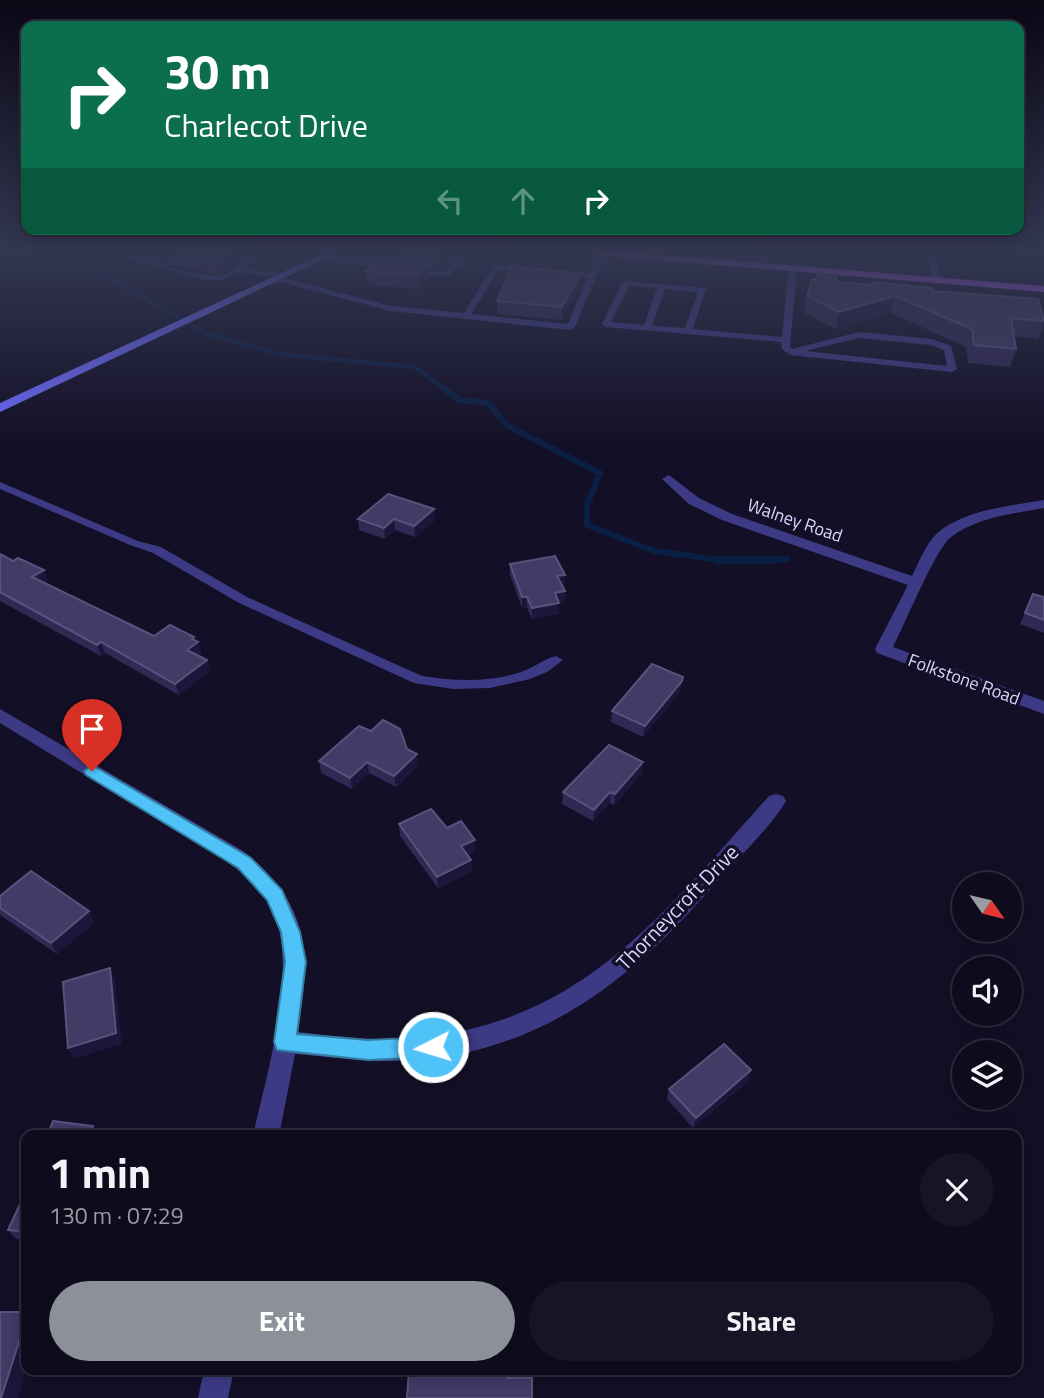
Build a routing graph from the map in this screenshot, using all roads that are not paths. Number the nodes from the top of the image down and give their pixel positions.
1 (193, 317) edge
2 (478, 317) edge
3 (575, 317) edge
4 (609, 317) edge
5 (651, 317) edge
6 (693, 317) edge
7 (788, 317) edge
8 (647, 328) junction
9 (688, 331) junction
10 (785, 340) junction
11 (790, 352) junction
12 (0, 408) edge
13 (669, 479) dead end
14 (0, 485) edge
15 (1044, 504) edge
16 (917, 583) junction
17 (556, 660) dead end
18 (1044, 708) edge
19 (0, 715) edge
20 (776, 801) dead end
21 (285, 1042) junction
22 (267, 1130) edge
23 (218, 1375) edge
24 (213, 1398) edge

1 - 12 main road
2 - 3 lane
4 - 8 lane
5 - 8 lane
6 - 9 lane
7 - 10 lane
8 - 9 lane
9 - 10 lane
10 - 11 lane
11 - 11 lane
13 - 16 street, Walney Road
14 - 17 lane
15 - 16 street
16 - 18 street, Folkstone Road
19 - 21 street
20 - 21 street, Thorneycroft Drive
21 - 22 street
23 - 24 street

